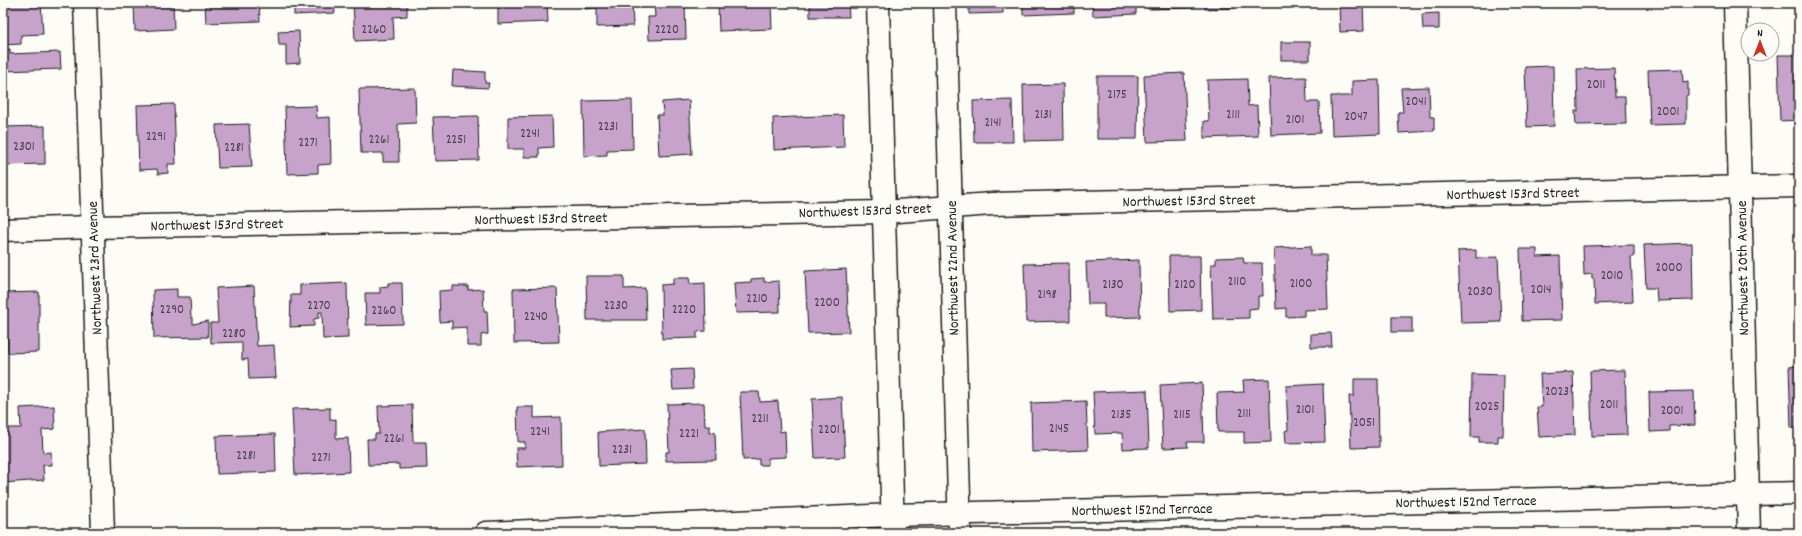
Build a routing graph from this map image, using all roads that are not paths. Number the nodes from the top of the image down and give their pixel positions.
1 (85, 3) edge
2 (878, 3) edge
3 (945, 3) edge
4 (1735, 3) edge
5 (1799, 186) edge
6 (1740, 188) junction
7 (951, 207) junction
8 (884, 212) junction
9 (93, 227) junction
10 (3, 230) edge
11 (1799, 493) edge
12 (1748, 495) junction
13 (960, 523) edge
14 (893, 524) edge
15 (103, 533) edge
16 (486, 533) edge
17 (1749, 533) edge

1 - 9 street, Northwest 23rd Avenue
2 - 8 street
3 - 7 street, Northwest 22nd Avenue
4 - 6 street, Northwest 20th Avenue
5 - 6 street, Northwest 153rd Street
6 - 7 street, Northwest 153rd Street
6 - 12 street, Northwest 20th Avenue
7 - 8 street, Northwest 153rd Street
7 - 13 street, Northwest 22nd Avenue
8 - 9 street, Northwest 153rd Street
8 - 14 street
9 - 10 street, Northwest 153rd Street
9 - 15 street, Northwest 23rd Avenue
11 - 12 street, Northwest 152nd Terrace
12 - 13 street, Northwest 152nd Terrace
12 - 17 street, Northwest 20th Avenue
13 - 14 street, Northwest 152nd Terrace
14 - 16 street, Northwest 152nd Terrace

